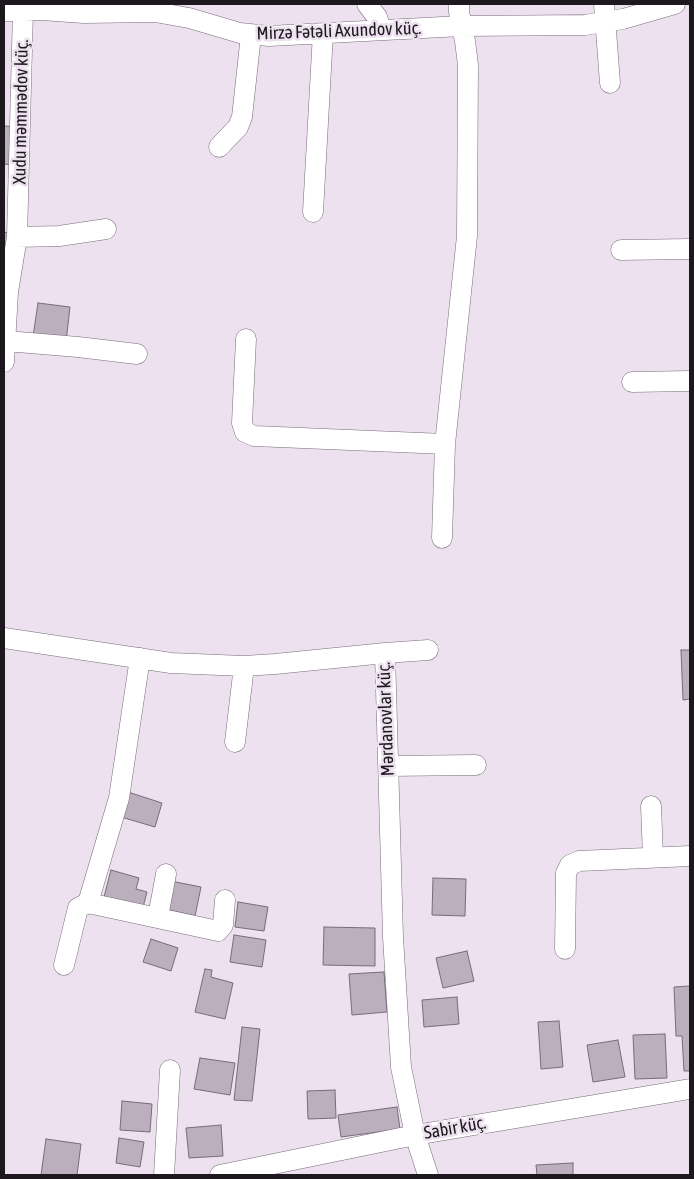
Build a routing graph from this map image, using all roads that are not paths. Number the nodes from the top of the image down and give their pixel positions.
1 (367, 4) edge
2 (459, 4) edge
3 (675, 4) edge
4 (27, 9) edge
5 (605, 13) edge
6 (462, 26) junction
7 (382, 30) junction
8 (323, 33) junction
9 (251, 35) junction
10 (610, 83) dead end
11 (219, 147) dead end
12 (313, 212) dead end
13 (106, 229) dead end
14 (17, 238) junction
15 (690, 249) edge
16 (622, 250) dead end
17 (6, 291) edge
18 (246, 339) dead end
19 (6, 341) junction
20 (137, 354) dead end
21 (4, 362) edge
22 (690, 381) edge
23 (632, 382) dead end
24 (445, 444) junction
25 (442, 538) dead end
26 (4, 638) edge
27 (428, 650) dead end
28 (386, 654) junction
29 (140, 658) junction
30 (244, 666) junction
31 (235, 742) dead end
32 (476, 765) dead end
33 (388, 766) junction
34 (651, 806) dead end
35 (690, 856) edge
36 (653, 857) junction
37 (166, 874) dead end
38 (225, 900) dead end
39 (88, 903) junction
40 (158, 918) junction
41 (565, 949) dead end
42 (64, 965) dead end
43 (170, 1070) dead end
44 (690, 1089) edge
45 (415, 1135) junction
46 (164, 1175) edge
47 (220, 1175) edge
48 (428, 1175) edge

1 - 7 street
2 - 6 street
3 - 5 street, Mirzə Fətəli Axundov küç.
4 - 9 street, Mirzə Fətəli Axundov küç.
4 - 14 street, Xudu məmmədov küç.
5 - 6 street, Mirzə Fətəli Axundov küç.
5 - 10 street
6 - 7 street, Mirzə Fətəli Axundov küç.
6 - 24 street
7 - 8 street, Mirzə Fətəli Axundov küç.
8 - 9 street, Mirzə Fətəli Axundov küç.
8 - 12 street
9 - 11 street
13 - 14 street
14 - 17 street, Xudu məmmədov küç.
15 - 16 street
17 - 19 street, Xudu məmmədov küç.
18 - 24 street
19 - 20 street
19 - 21 street, Xudu məmmədov küç.
22 - 23 street
24 - 25 street
26 - 29 street, Mərdanovlar küç.
27 - 28 street
28 - 30 street, Mərdanovlar küç.
28 - 33 street, Mərdanovlar küç.
29 - 30 street, Mərdanovlar küç.
29 - 39 street
30 - 31 street
32 - 33 street
33 - 45 street, Mərdanovlar küç.
34 - 36 street
35 - 36 street
36 - 41 street
37 - 40 street
38 - 40 street
39 - 40 street
39 - 42 street
43 - 46 street
44 - 45 street, Sabir küç.
45 - 47 street, Sabir küç.
45 - 48 street, Mərdanovlar küç.

